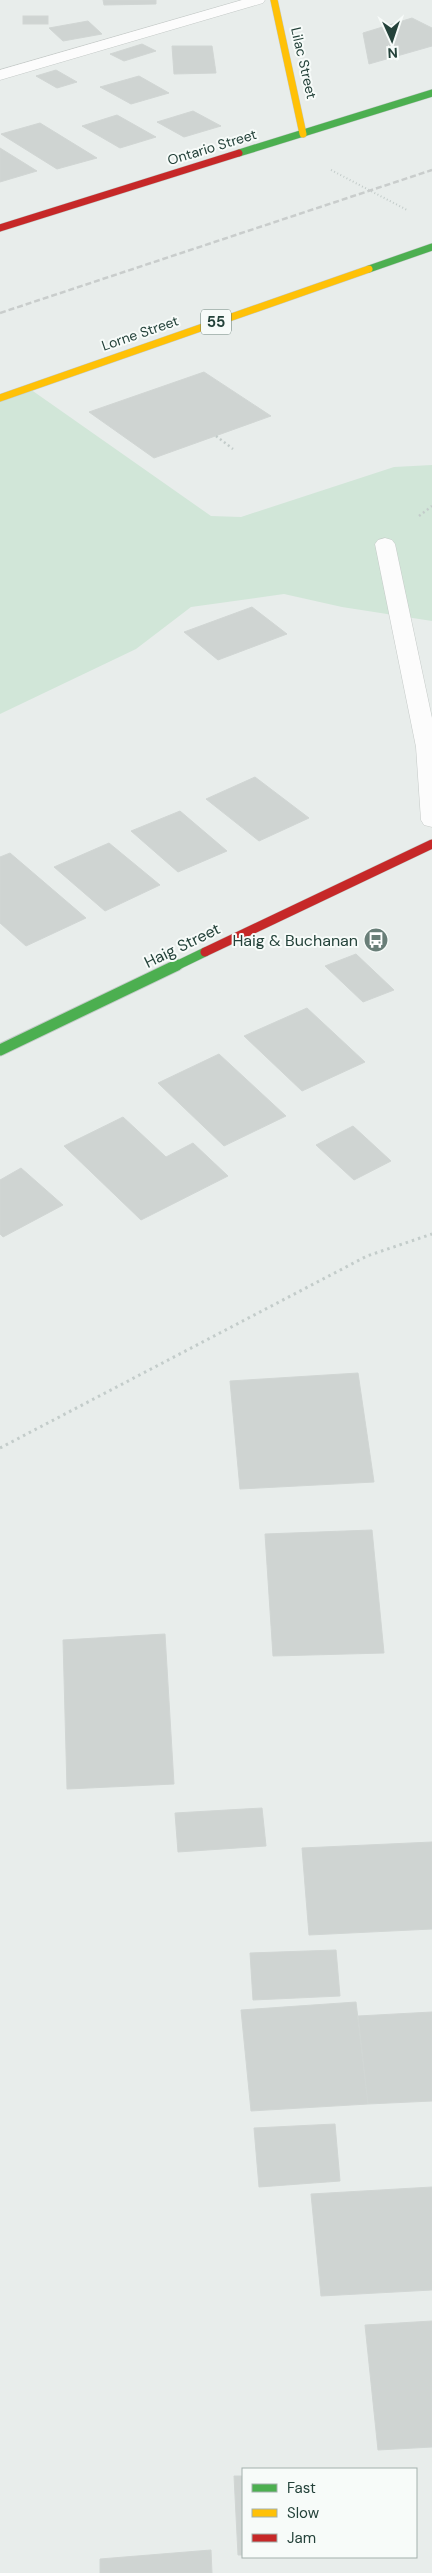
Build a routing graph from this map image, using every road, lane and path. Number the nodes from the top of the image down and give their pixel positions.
1 (258, 0) edge
2 (274, 0) edge
3 (0, 75) edge
4 (432, 93) edge
5 (303, 134) junction
6 (278, 142) junction
7 (413, 213) dead end
8 (0, 228) edge
9 (432, 247) edge
10 (0, 398) edge
11 (216, 436) dead end
12 (233, 448) dead end
13 (386, 544) dead end
14 (432, 820) edge
15 (432, 844) edge
16 (0, 1050) edge
17 (432, 1234) edge
18 (0, 1448) edge

1 - 3 lane
2 - 5 street, Lilac Street
4 - 5 street, Ontario Street
5 - 6 street, Ontario Street
6 - 7 path
6 - 8 street, Ontario Street
9 - 10 street, Lorne Street / 55
11 - 12 path
13 - 14 lane
15 - 16 street, Haig Street
17 - 18 path

